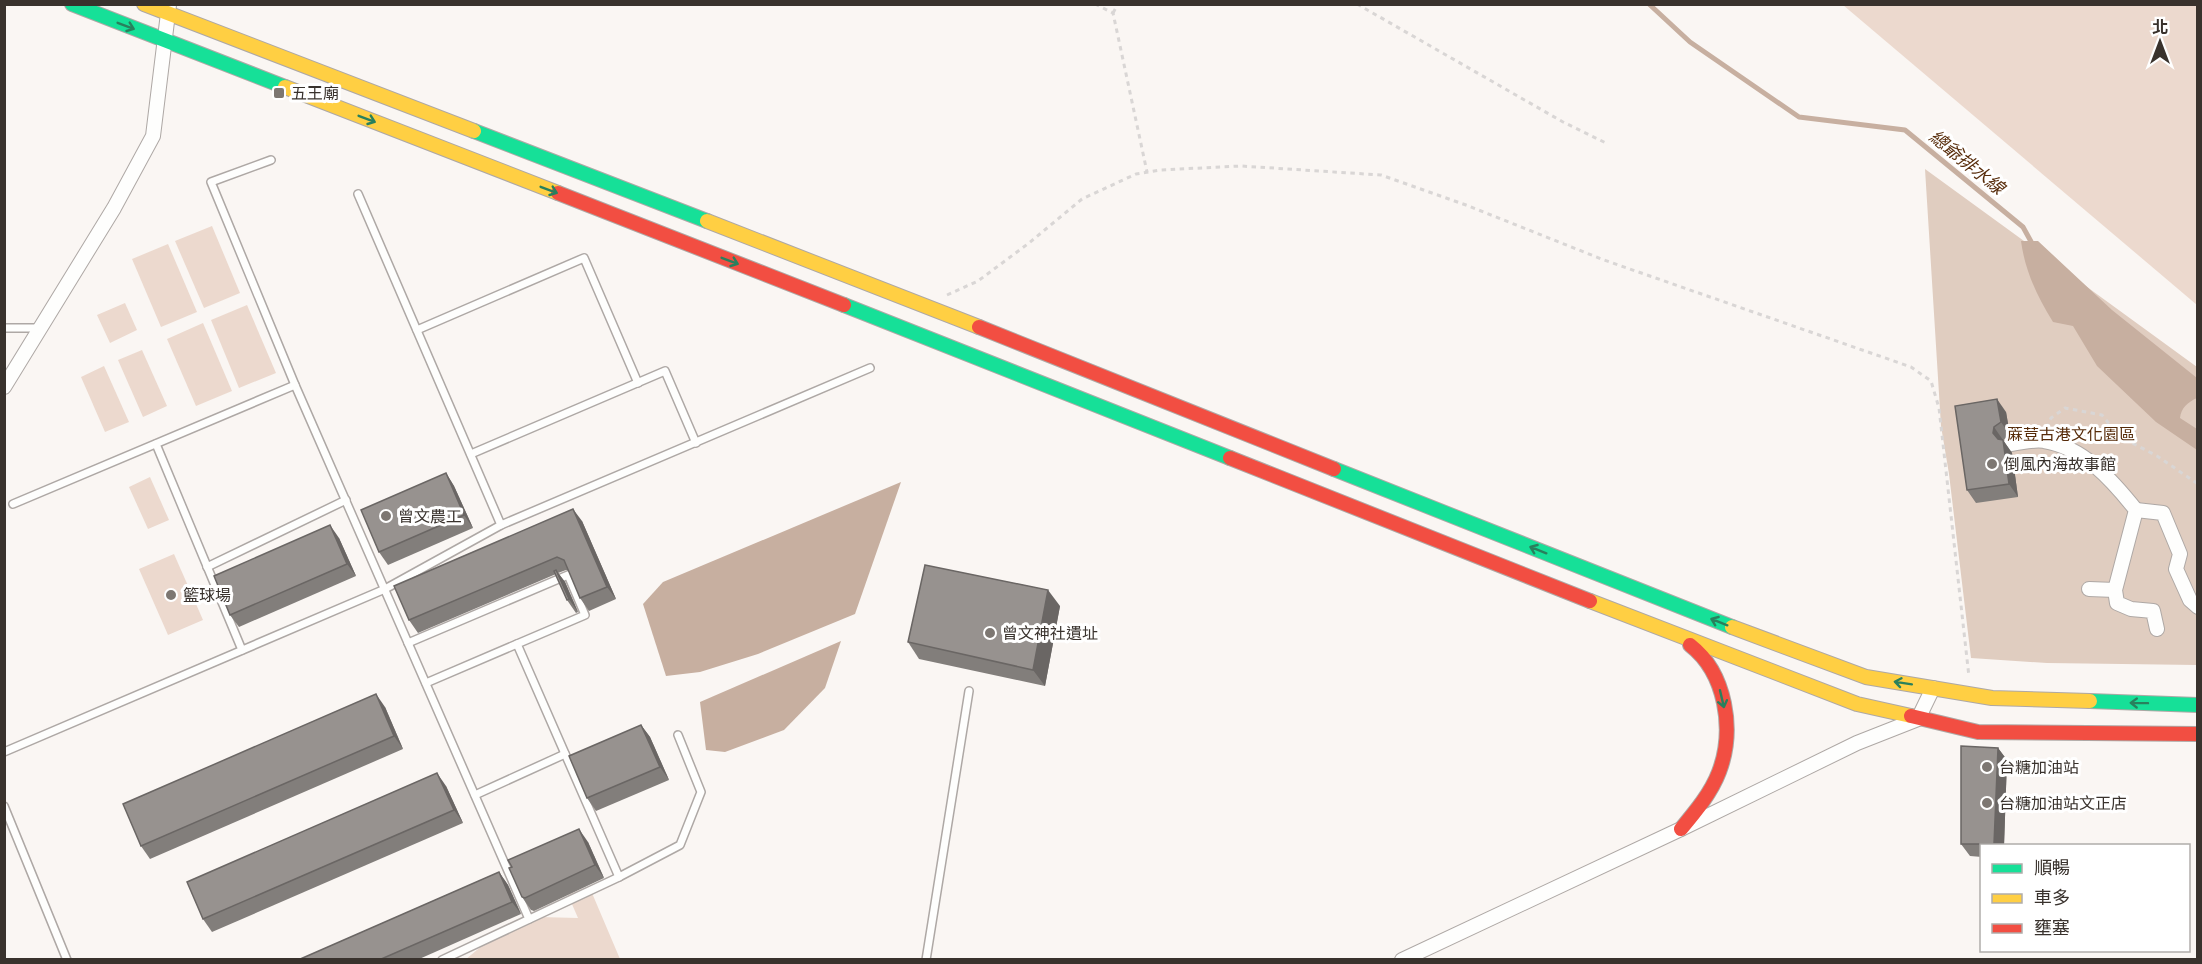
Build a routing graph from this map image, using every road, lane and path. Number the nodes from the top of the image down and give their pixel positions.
1 (72, 4) edge
2 (144, 4) edge
3 (1095, 4) edge
4 (1118, 4) edge
5 (1357, 4) edge
6 (168, 9) edge
7 (1113, 13) junction
8 (164, 40) junction
9 (1608, 144) dead end
10 (271, 160) dead end
11 (1147, 172) junction
12 (358, 194) dead end
13 (916, 302) junction
14 (4, 328) edge
15 (40, 328) junction
16 (417, 330) junction
17 (870, 368) dead end
18 (638, 383) junction
19 (295, 385) junction
20 (4, 387) edge
21 (2045, 432) dead end
22 (696, 443) junction
23 (156, 444) junction
24 (2011, 444) dead end
25 (471, 454) junction
26 (2198, 484) edge
27 (346, 500) junction
28 (13, 504) dead end
29 (2136, 510) junction
30 (365, 516) edge
31 (355, 520) junction
32 (501, 525) junction
33 (207, 567) junction
34 (385, 589) junction
35 (2089, 589) dead end
36 (2115, 590) junction
37 (2198, 607) edge
38 (2157, 629) dead end
39 (1678, 636) junction
40 (408, 643) junction
41 (517, 644) junction
42 (242, 650) junction
43 (426, 683) junction
44 (1933, 688) junction
45 (969, 691) dead end
46 (1968, 694) junction
47 (2198, 705) edge
48 (1918, 719) junction
49 (2198, 734) edge
50 (678, 735) dead end
51 (4, 752) edge
52 (565, 754) junction
53 (475, 795) junction
54 (4, 806) edge
55 (1681, 829) junction
56 (620, 877) junction
57 (529, 919) junction
58 (67, 960) edge
59 (442, 960) edge
60 (926, 960) edge
61 (1402, 960) edge

1 -> 8 main road
2 - 6 main road
3 - 7 path
4 - 7 path
5 - 9 path
6 - 8 street
6 - 13 main road
7 - 11 path
8 - 15 street
8 -> 39 main road
10 - 19 lane
11 - 13 path
11 - 46 path
12 - 16 lane
44 -> 13 main road
14 - 15 lane
15 - 20 street
16 - 18 lane
16 - 25 lane
17 - 22 lane
18 - 22 lane
18 - 25 lane
19 - 23 lane
19 - 27 lane
21 - 26 path
22 - 32 lane
23 - 28 lane
23 - 33 lane
24 - 29 street
25 - 32 lane
27 - 31 lane
27 - 33 lane
29 - 36 street
29 - 37 street
30 - 31 lane
31 - 34 lane
32 - 34 lane
33 - 42 lane
34 - 40 lane
34 - 42 lane
35 - 36 street
36 - 38 street
39 - 48 main road
39 -> 55 main road
40 - 41 lane
40 - 43 lane
41 - 43 lane
41 - 52 lane
42 - 51 lane
43 - 53 lane
44 - 46 main road
44 - 48 street
45 - 60 lane
47 -> 46 main road
48 - 49 main road
48 - 55 street
50 - 56 lane
52 - 53 lane
52 - 56 lane
53 - 57 lane
54 - 58 lane
55 - 61 street
56 - 57 lane
57 - 59 lane

